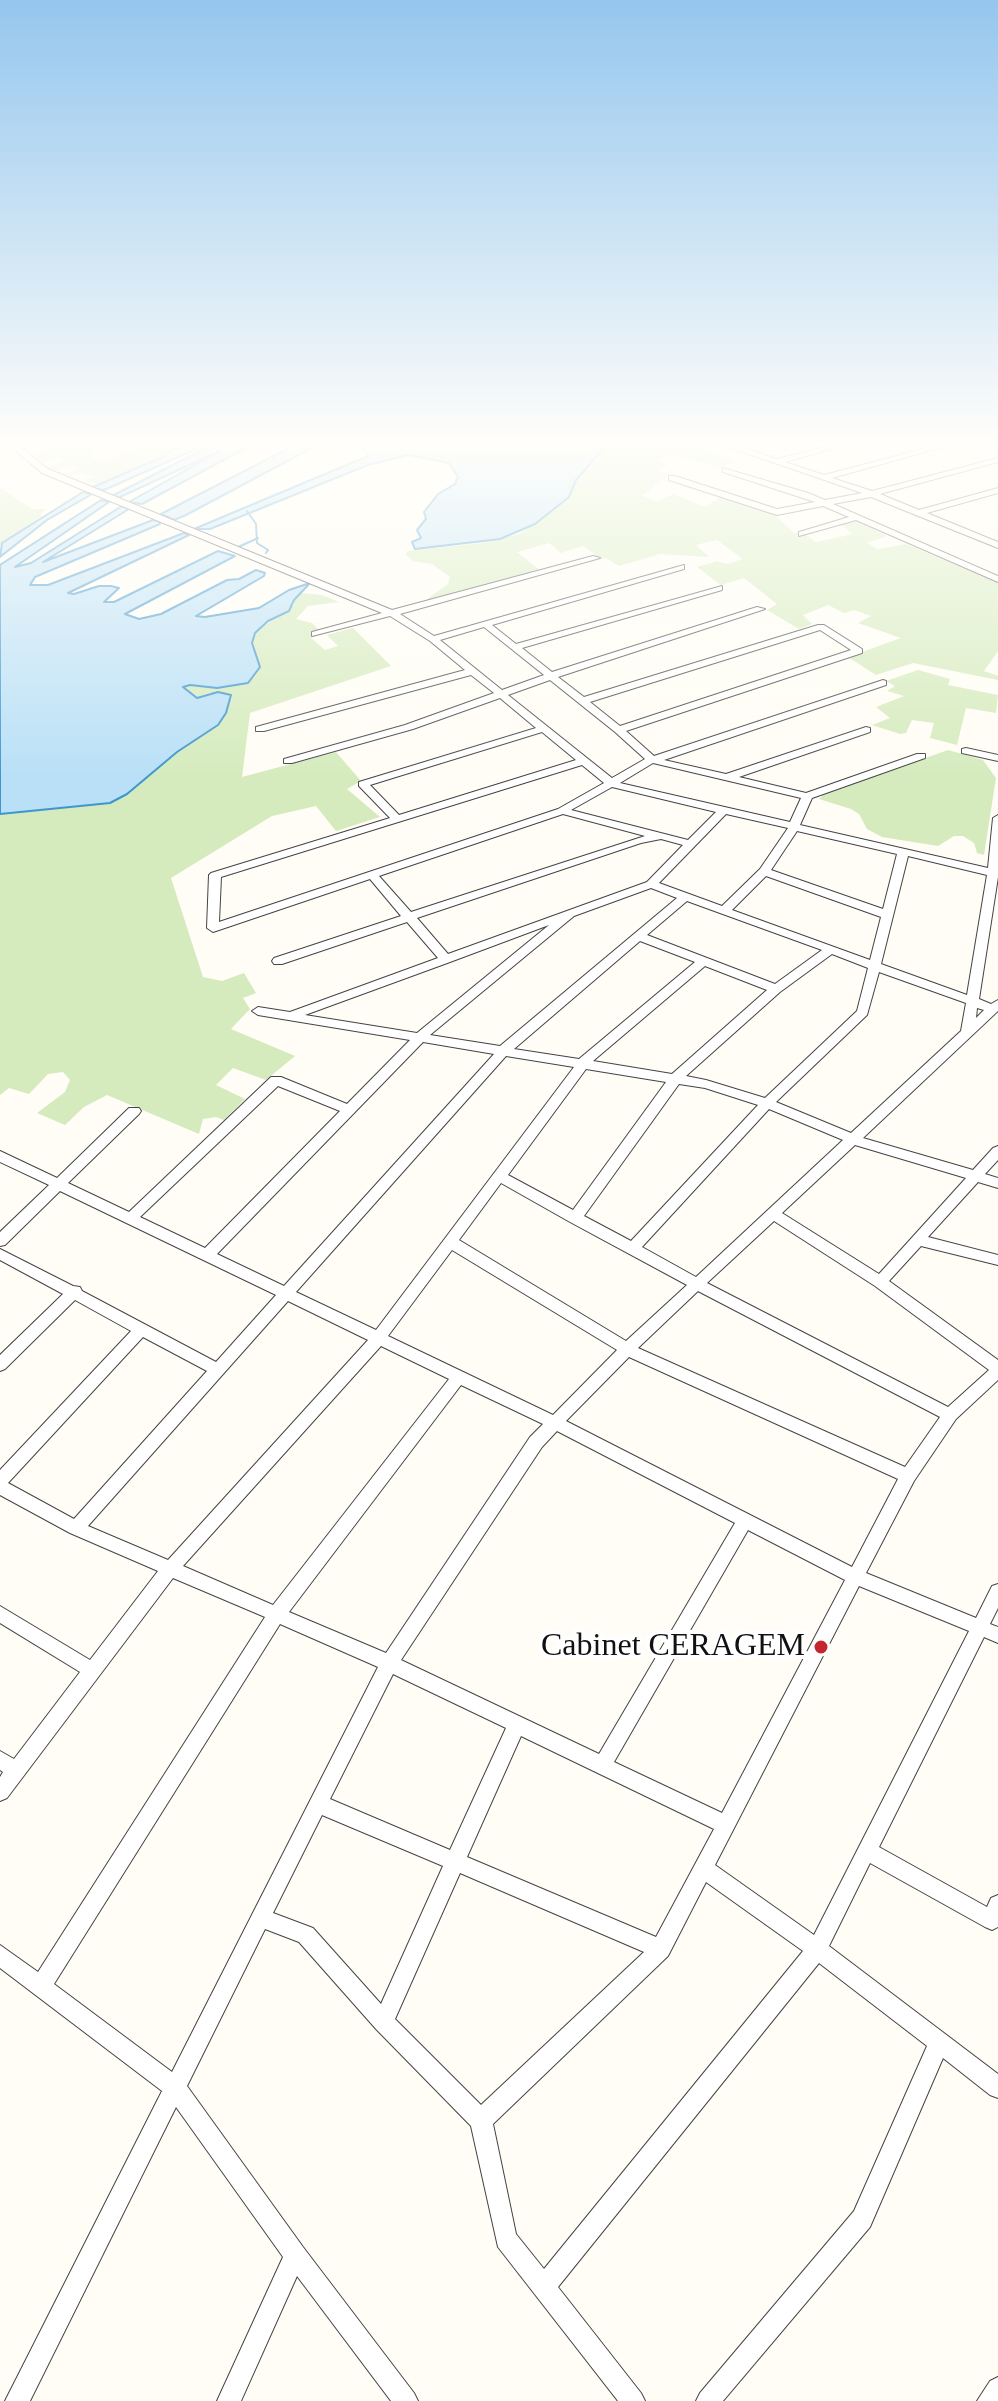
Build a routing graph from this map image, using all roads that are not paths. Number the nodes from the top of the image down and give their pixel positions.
1 (247, 554) edge
2 (940, 554) edge
3 (596, 558) dead end
4 (681, 567) dead end
5 (998, 579) edge
6 (719, 588) dead end
7 (760, 609) dead end
8 (395, 615) junction
9 (484, 623) junction
10 (315, 634) dead end
11 (433, 639) junction
12 (515, 647) junction
13 (473, 671) junction
14 (551, 676) junction
15 (883, 683) dead end
16 (500, 694) junction
17 (583, 701) junction
18 (260, 729) dead end
19 (542, 729) junction
20 (619, 730) junction
21 (866, 730) dead end
22 (966, 751) dead end
23 (921, 756) dead end
24 (998, 758) edge
25 (652, 760) junction
26 (288, 761) dead end
27 (582, 762) junction
28 (728, 777) junction
29 (612, 784) junction
30 (807, 796) junction
31 (562, 811) junction
32 (723, 811) junction
33 (396, 818) junction
34 (998, 818) edge
35 (793, 829) junction
36 (661, 836) junction
37 (997, 840) edge
38 (688, 843) junction
39 (903, 853) junction
40 (764, 871) junction
41 (371, 874) junction
42 (995, 874) edge
43 (651, 884) junction
44 (685, 897) junction
45 (724, 911) junction
46 (570, 914) junction
47 (888, 915) junction
48 (409, 916) junction
49 (982, 934) junction
50 (638, 936) junction
51 (998, 940) edge
52 (830, 950) junction
53 (446, 959) junction
54 (705, 960) junction
55 (278, 961) dead end
56 (875, 967) junction
57 (776, 989) junction
58 (971, 1002) junction
59 (995, 1007) edge
60 (258, 1011) dead end
61 (290, 1016) junction
62 (967, 1033) junction
63 (421, 1036) junction
64 (504, 1050) junction
65 (583, 1063) junction
66 (676, 1078) junction
67 (767, 1103) junction
68 (349, 1110) junction
69 (134, 1111) dead end
70 (855, 1140) junction
71 (998, 1151) edge
72 (0, 1156) edge
73 (501, 1177) junction
74 (974, 1177) junction
75 (998, 1183) edge
76 (57, 1184) junction
77 (775, 1215) junction
78 (575, 1218) junction
79 (130, 1219) junction
80 (918, 1240) junction
81 (0, 1241) edge
82 (451, 1242) junction
83 (632, 1249) junction
84 (0, 1254) edge
85 (206, 1256) junction
86 (998, 1260) edge
87 (880, 1282) junction
88 (699, 1285) junction
89 (75, 1291) junction
90 (285, 1294) junction
91 (142, 1329) junction
92 (378, 1339) junction
93 (627, 1349) junction
94 (0, 1365) edge
95 (218, 1370) junction
96 (998, 1370) edge
97 (458, 1378) junction
98 (950, 1415) junction
99 (555, 1423) junction
100 (908, 1476) junction
101 (0, 1481) edge
102 (0, 1487) edge
103 (745, 1520) junction
104 (76, 1528) junction
105 (170, 1569) junction
106 (854, 1576) junction
107 (998, 1591) edge
108 (0, 1614) edge
109 (275, 1616) junction
110 (980, 1625) junction
111 (998, 1635) edge
112 (389, 1663) junction
113 (92, 1670) junction
114 (516, 1726) junction
115 (8, 1765) edge
116 (602, 1766) junction
117 (0, 1792) edge
118 (319, 1804) junction
119 (726, 1825) junction
120 (867, 1851) junction
121 (457, 1863) junction
122 (702, 1867) junction
123 (998, 1905) edge
124 (261, 1918) junction
125 (661, 1949) junction
126 (817, 1949) junction
127 (0, 1955) edge
128 (41, 1986) junction
129 (383, 2022) junction
130 (939, 2043) junction
131 (998, 2087) edge
132 (176, 2089) junction
133 (481, 2120) junction
134 (295, 2255) junction
135 (544, 2287) junction
136 (998, 2389) edge
137 (17, 2401) edge
138 (229, 2401) edge
139 (406, 2401) edge
140 (633, 2401) edge
141 (708, 2401) edge
142 (989, 2401) edge

1 - 8 street
2 - 5 street
3 - 8 street
4 - 9 street
6 - 12 street
7 - 14 street
8 - 10 street
8 - 11 street
9 - 11 street
9 - 12 street
11 - 13 street
12 - 14 street
13 - 16 street
13 - 18 street
14 - 16 street
14 - 17 street
15 - 25 street
16 - 19 street
16 - 26 street
17 - 20 street
17 - 20 street
19 - 27 street
19 - 33 street
20 - 25 street
21 - 28 street
22 - 24 street
23 - 30 street
25 - 28 street
25 - 29 street
27 - 29 street
27 - 33 street
28 - 30 street
29 - 31 street
29 - 32 street
30 - 35 street
31 - 36 street
31 - 41 street
32 - 35 street
32 - 38 street
33 - 41 street
34 - 37 street
35 - 39 street
35 - 40 street
36 - 38 street
36 - 48 street
37 - 42 street
38 - 43 street
39 - 42 street
39 - 47 street
40 - 45 street
40 - 47 street
41 - 48 street
42 - 49 street
43 - 44 street
43 - 46 street
44 - 45 street
44 - 50 street
45 - 52 street
46 - 53 street
46 - 63 street
47 - 56 street
48 - 53 street
48 - 55 street
49 - 51 street
49 - 58 street
50 - 54 street
50 - 64 street
52 - 56 street
52 - 57 street
53 - 61 street
54 - 57 street
54 - 65 street
56 - 58 street
56 - 67 street
57 - 66 street
58 - 59 street
58 - 62 street
59 - 62 street
60 - 61 street
61 - 63 street
62 - 70 street
63 - 64 street
63 - 68 street
64 - 65 street
64 - 90 street
65 - 66 street
65 - 73 street
66 - 67 street
66 - 78 street
67 - 70 street
67 - 83 street
68 - 79 street
68 - 85 street
69 - 76 street
70 - 74 street
70 - 77 street
71 - 74 street
72 - 76 street
73 - 78 street
73 - 82 street
74 - 75 street
74 - 80 street
76 - 79 street
76 - 81 street
77 - 87 street
77 - 88 street
78 - 83 street
79 - 85 street
80 - 86 street
80 - 87 street
82 - 92 street
82 - 93 street
83 - 88 street
84 - 89 street
85 - 90 street
87 - 96 street
88 - 93 street
88 - 98 street
89 - 91 street
89 - 94 street
90 - 92 street
90 - 95 street
91 - 95 street
91 - 101 street
92 - 97 street
92 - 105 street
93 - 99 street
93 - 100 street
95 - 104 street
96 - 98 street
97 - 99 street
97 - 109 street
98 - 100 street
99 - 103 street
99 - 112 street
100 - 106 street
102 - 104 street
103 - 106 street
103 - 116 street
104 - 105 street
105 - 109 street
105 - 113 street
106 - 110 street
106 - 119 street
107 - 110 street
108 - 113 street
109 - 112 street
109 - 128 street
110 - 111 street
110 - 120 street
112 - 114 street
112 - 118 street
113 - 115 street
114 - 116 street
114 - 121 street
115 - 117 street
116 - 119 street
118 - 121 street
118 - 124 street
119 - 122 street
120 - 123 street
120 - 126 street
121 - 125 street
121 - 129 street
122 - 125 street
122 - 126 street
124 - 129 street
124 - 132 street
125 - 133 street
126 - 130 street
126 - 135 street
127 - 128 street
128 - 132 street
129 - 133 street
130 - 131 street
130 - 141 street
132 - 134 street
132 - 137 street
133 - 135 street
134 - 138 street
134 - 139 street
135 - 140 street
136 - 142 street

